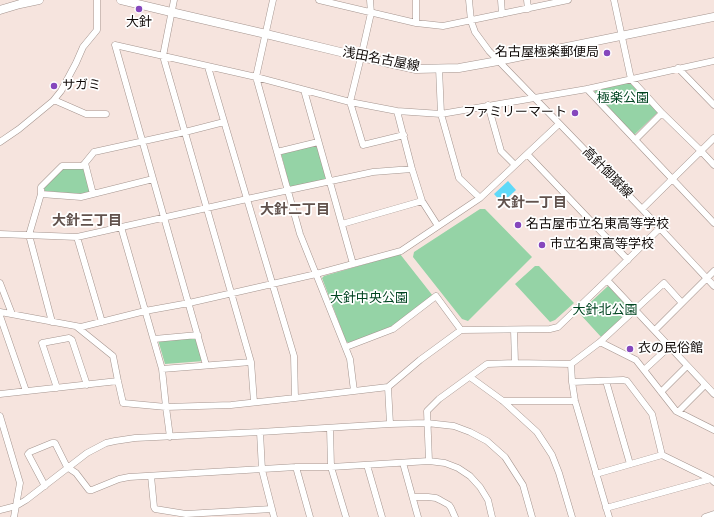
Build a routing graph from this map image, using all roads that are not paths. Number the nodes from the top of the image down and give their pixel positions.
1 (39, 0) edge
2 (98, 0) edge
3 (121, 0) edge
4 (174, 0) edge
5 (273, 0) edge
6 (322, 0) edge
7 (370, 0) edge
8 (416, 0) edge
9 (469, 0) edge
10 (501, 0) edge
11 (527, 0) edge
12 (568, 0) edge
13 (614, 0) edge
14 (20, 2) edge
15 (140, 2) edge
16 (528, 9) junction
17 (0, 10) edge
18 (171, 12) junction
19 (371, 13) junction
20 (502, 14) junction
21 (714, 17) edge
22 (471, 21) junction
23 (416, 23) junction
24 (266, 34) junction
25 (622, 35) junction
26 (163, 56) junction
27 (362, 57) junction
28 (498, 61) junction
29 (714, 61) edge
30 (208, 67) junction
31 (439, 68) junction
32 (678, 68) junction
33 (256, 77) junction
34 (631, 79) junction
35 (587, 89) junction
36 (304, 90) junction
37 (534, 98) junction
38 (54, 100) junction
39 (350, 102) junction
40 (488, 105) junction
41 (714, 106) edge
42 (398, 111) junction
43 (662, 113) junction
44 (106, 114) dead end
45 (441, 114) junction
46 (224, 122) junction
47 (559, 124) junction
48 (185, 132) junction
49 (404, 135) junction
50 (714, 138) edge
51 (635, 140) junction
52 (143, 141) junction
53 (0, 142) edge
54 (318, 142) junction
55 (700, 150) junction
56 (277, 152) junction
57 (526, 154) junction
58 (85, 163) junction
59 (515, 165) junction
60 (714, 165) edge
61 (412, 169) junction
62 (154, 178) junction
63 (672, 178) junction
64 (329, 182) junction
65 (288, 190) junction
66 (41, 194) junction
67 (93, 194) junction
68 (480, 198) junction
69 (247, 199) junction
70 (422, 201) junction
71 (207, 208) junction
72 (642, 209) junction
73 (164, 217) junction
74 (714, 223) edge
75 (342, 224) junction
76 (438, 226) junction
77 (121, 227) junction
78 (660, 228) junction
79 (0, 234) edge
80 (29, 235) junction
81 (77, 237) junction
82 (628, 260) junction
83 (353, 264) junction
84 (714, 272) edge
85 (316, 274) junction
86 (706, 278) junction
87 (607, 280) junction
88 (0, 283) edge
89 (272, 284) junction
90 (714, 286) edge
91 (232, 293) junction
92 (189, 303) junction
93 (682, 303) junction
94 (635, 310) junction
95 (145, 311) junction
96 (0, 312) edge
97 (12, 314) junction
98 (0, 316) edge
99 (52, 322) junction
100 (102, 322) junction
101 (76, 326) junction
102 (461, 330) junction
103 (514, 330) junction
104 (655, 330) junction
105 (198, 335) junction
106 (154, 339) junction
107 (600, 342) junction
108 (346, 347) junction
109 (669, 347) junction
110 (251, 362) junction
111 (515, 363) junction
112 (571, 364) junction
113 (206, 365) junction
114 (687, 366) junction
115 (162, 369) junction
116 (644, 370) junction
117 (470, 377) junction
118 (118, 381) junction
119 (572, 382) junction
120 (606, 382) junction
121 (88, 385) junction
122 (705, 385) junction
123 (388, 387) junction
124 (57, 388) junction
125 (354, 391) junction
126 (26, 392) junction
127 (661, 392) junction
128 (0, 394) edge
129 (714, 394) edge
130 (295, 398) junction
131 (503, 401) junction
132 (576, 401) junction
133 (254, 402) junction
134 (166, 407) junction
135 (678, 412) junction
136 (0, 416) edge
137 (427, 423) junction
138 (390, 424) junction
139 (330, 428) junction
140 (714, 430) edge
141 (260, 432) junction
142 (170, 437) junction
143 (662, 454) junction
144 (429, 461) junction
145 (403, 463) junction
146 (367, 464) junction
147 (630, 464) junction
148 (67, 467) junction
149 (296, 467) junction
150 (331, 467) junction
151 (262, 470) junction
152 (596, 474) junction
153 (151, 476) junction
154 (712, 480) edge
155 (45, 486) junction
156 (413, 497) junction
157 (16, 506) junction
158 (606, 508) junction
159 (272, 509) junction
160 (0, 510) edge
161 (714, 514) edge
162 (14, 517) edge
163 (274, 517) edge
164 (310, 517) edge
165 (346, 517) edge
166 (382, 517) edge
167 (418, 517) edge
168 (455, 517) edge
169 (492, 517) edge
170 (532, 517) edge
171 (572, 517) edge
172 (608, 517) edge
173 (705, 517) edge

1 - 14 main road
2 - 38 street
3 - 15 main road, 浅田名古屋線
4 - 18 street
5 - 24 street
6 - 19 street
7 - 19 street
8 - 23 street
9 - 22 street
10 - 20 street
11 - 16 street
12 - 16 street
13 - 25 street
14 - 17 main road
15 - 18 main road, 浅田名古屋線
16 - 20 street
18 - 24 main road, 浅田名古屋線
18 - 26 street
19 - 23 street
19 - 27 street
20 - 22 street
21 - 25 main road, 浅田名古屋線
22 - 23 street
22 - 28 street, 高針御嶽線
24 - 27 main road, 浅田名古屋線
24 - 33 street
25 - 28 main road, 浅田名古屋線
25 - 34 street
26 - 30 street
26 - 48 street
26 - 52 street
27 - 31 main road, 浅田名古屋線
27 - 39 street
28 - 31 main road, 浅田名古屋線
28 - 37 street, 高針御嶽線
29 - 32 street
30 - 33 street
30 - 46 street
31 - 45 street
32 - 34 street
32 - 41 street
33 - 36 street
33 - 56 street
34 - 35 street
34 - 43 street
35 - 37 street
35 - 51 street
36 - 39 street
36 - 54 street
37 - 40 street
37 - 47 street, 高針御嶽線
38 - 44 street
38 - 53 street
39 - 42 street
39 - 49 street
40 - 45 street
40 - 59 street
42 - 45 street
42 - 49 street
43 - 51 street
43 - 55 street
45 - 68 street
46 - 48 street
46 - 69 street
47 - 57 street
47 - 72 street, 高針御嶽線
48 - 52 street
48 - 71 street
49 - 61 street
50 - 55 street
51 - 63 street
52 - 58 street
52 - 62 street
54 - 56 street
54 - 64 street
55 - 60 street
55 - 63 street
56 - 65 street
57 - 59 street
57 - 82 street
58 - 66 street
58 - 67 street
59 - 68 street
61 - 64 street
61 - 70 street
62 - 67 street
62 - 73 street
63 - 72 street
63 - 74 street
64 - 65 street
64 - 75 street
65 - 69 street
65 - 85 street
66 - 67 street
66 - 80 street
68 - 76 street
69 - 71 street
69 - 89 street
70 - 75 street
70 - 76 street
71 - 73 street
71 - 91 street
72 - 78 street, 高針御嶽線
73 - 77 street
73 - 92 street
75 - 83 street
76 - 83 street
77 - 81 street
77 - 95 street
78 - 82 street
78 - 86 street, 高針御嶽線
79 - 80 street
80 - 81 street
80 - 99 street
81 - 100 street
82 - 87 street
83 - 85 street
84 - 86 street
85 - 89 street
85 - 108 street
86 - 90 street, 高針御嶽線
86 - 93 street
87 - 94 street
87 - 103 street
88 - 97 street
89 - 91 street
89 - 130 street
91 - 92 street
91 - 110 street
92 - 95 street
92 - 105 street
93 - 94 street
93 - 104 street
94 - 104 street
94 - 107 street
95 - 100 street
95 - 106 street
96 - 97 street
97 - 99 street
98 - 126 street
99 - 101 street
100 - 101 street
101 - 118 street
102 - 103 street
102 - 108 street
102 - 123 street
103 - 111 street
104 - 109 street
105 - 106 street
105 - 113 street
106 - 115 street
107 - 112 street
107 - 116 street
108 - 125 street
109 - 114 street
109 - 116 street
110 - 113 street
110 - 133 street
111 - 112 street
111 - 117 street
112 - 119 street
113 - 115 street
114 - 122 street
114 - 127 street
115 - 134 street
116 - 127 street
117 - 131 street
117 - 137 street
118 - 121 street
118 - 134 street
119 - 120 street
119 - 132 street
120 - 143 street
120 - 147 street
121 - 124 street
121 - 124 street
122 - 129 street
122 - 135 street
123 - 125 street
123 - 138 street
124 - 126 street
125 - 130 street
126 - 128 street
127 - 135 street
130 - 133 street
131 - 132 street
131 - 171 street
132 - 152 street
133 - 134 street
134 - 142 street
135 - 140 street
136 - 157 street
137 - 138 street
137 - 144 street
137 - 170 street
138 - 139 street
139 - 141 street
139 - 150 street
141 - 142 street
141 - 151 street
142 - 148 street
143 - 147 street
143 - 154 street
144 - 145 street
144 - 169 street
145 - 146 street
145 - 156 street
146 - 150 street
146 - 166 street
147 - 152 street
148 - 153 street
148 - 155 street
148 - 155 street
149 - 150 street
149 - 151 street
149 - 164 street
150 - 165 street
151 - 153 street
151 - 159 street
152 - 158 street
153 - 159 street
154 - 158 street
155 - 157 street
156 - 167 street
156 - 168 street
157 - 160 street
157 - 162 street
158 - 172 street
159 - 163 street
161 - 173 street

